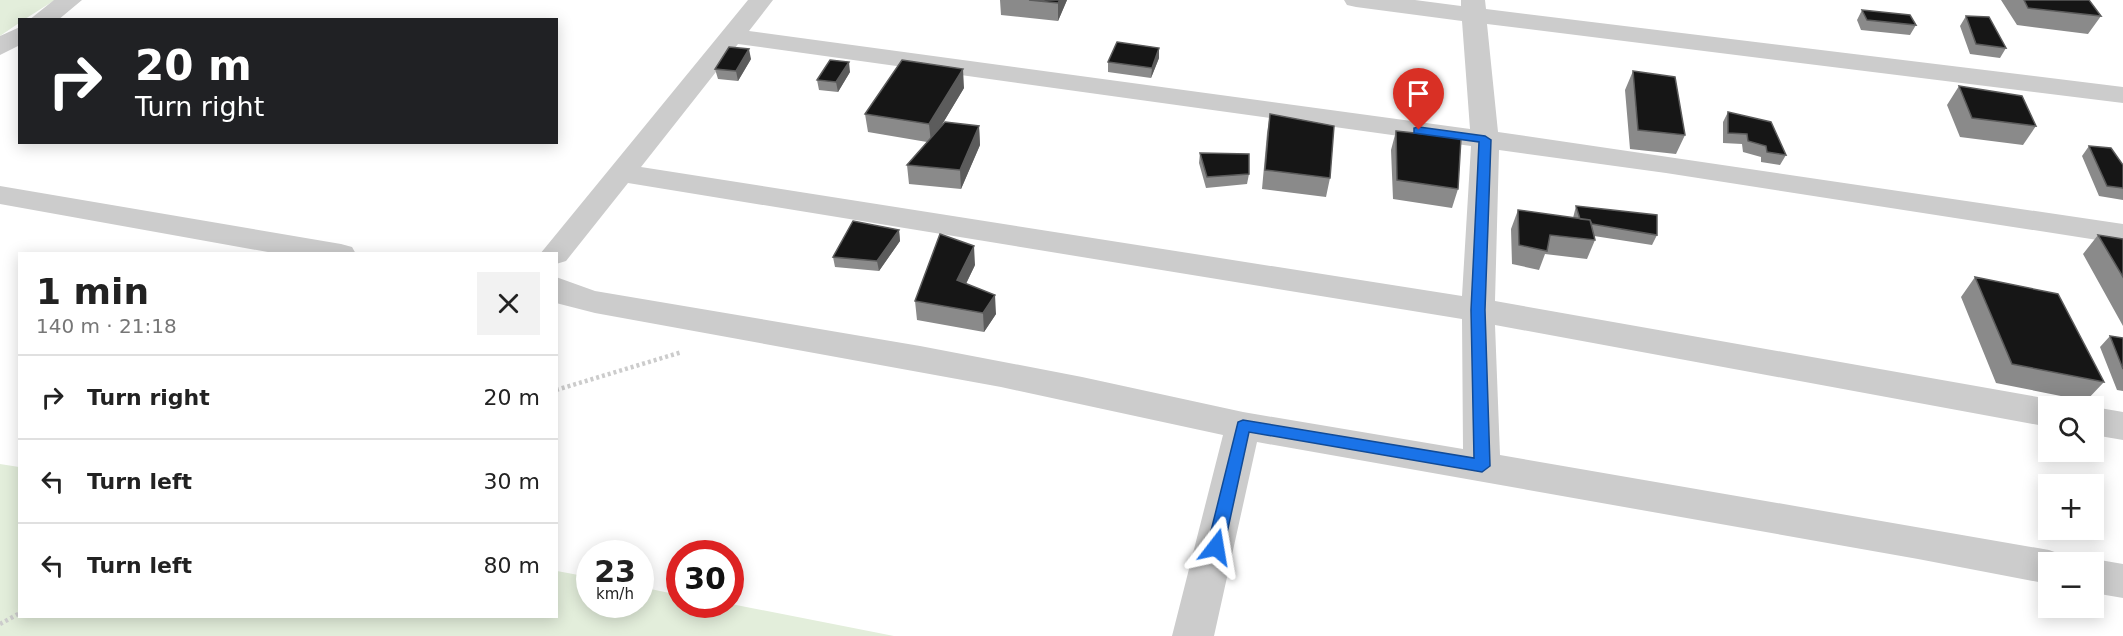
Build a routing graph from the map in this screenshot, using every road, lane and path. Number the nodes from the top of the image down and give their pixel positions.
1 (70, 0) edge
2 (761, 0) edge
3 (1356, 0) edge
4 (1474, 7) edge
5 (44, 18) edge
6 (18, 35) edge
7 (732, 36) junction
8 (0, 47) edge
9 (2123, 95) edge
10 (1485, 140) junction
11 (620, 173) junction
12 (0, 195) edge
13 (2123, 234) edge
14 (329, 252) edge
15 (557, 252) edge
16 (558, 289) edge
17 (1478, 310) junction
18 (738, 327) junction
19 (558, 389) edge
20 (2038, 411) edge
21 (2104, 423) edge
22 (1243, 426) junction
23 (2123, 426) edge
24 (1482, 466) junction
25 (2038, 565) edge
26 (2104, 578) edge
27 (2123, 581) edge
28 (18, 615) edge
29 (0, 624) edge
30 (1193, 636) edge

1 - 5 street
2 - 7 street
3 - 4 street
4 - 9 street
4 - 10 street
6 - 8 street
7 - 10 street
7 - 11 street
10 - 13 street
10 - 17 street
11 - 15 street
11 - 17 street
12 - 14 street
16 - 18 street
17 - 20 street
17 - 24 street
18 - 19 path
18 - 22 street
21 - 23 street
22 - 24 street
22 - 30 street
24 - 25 street
26 - 27 street
28 - 29 path

